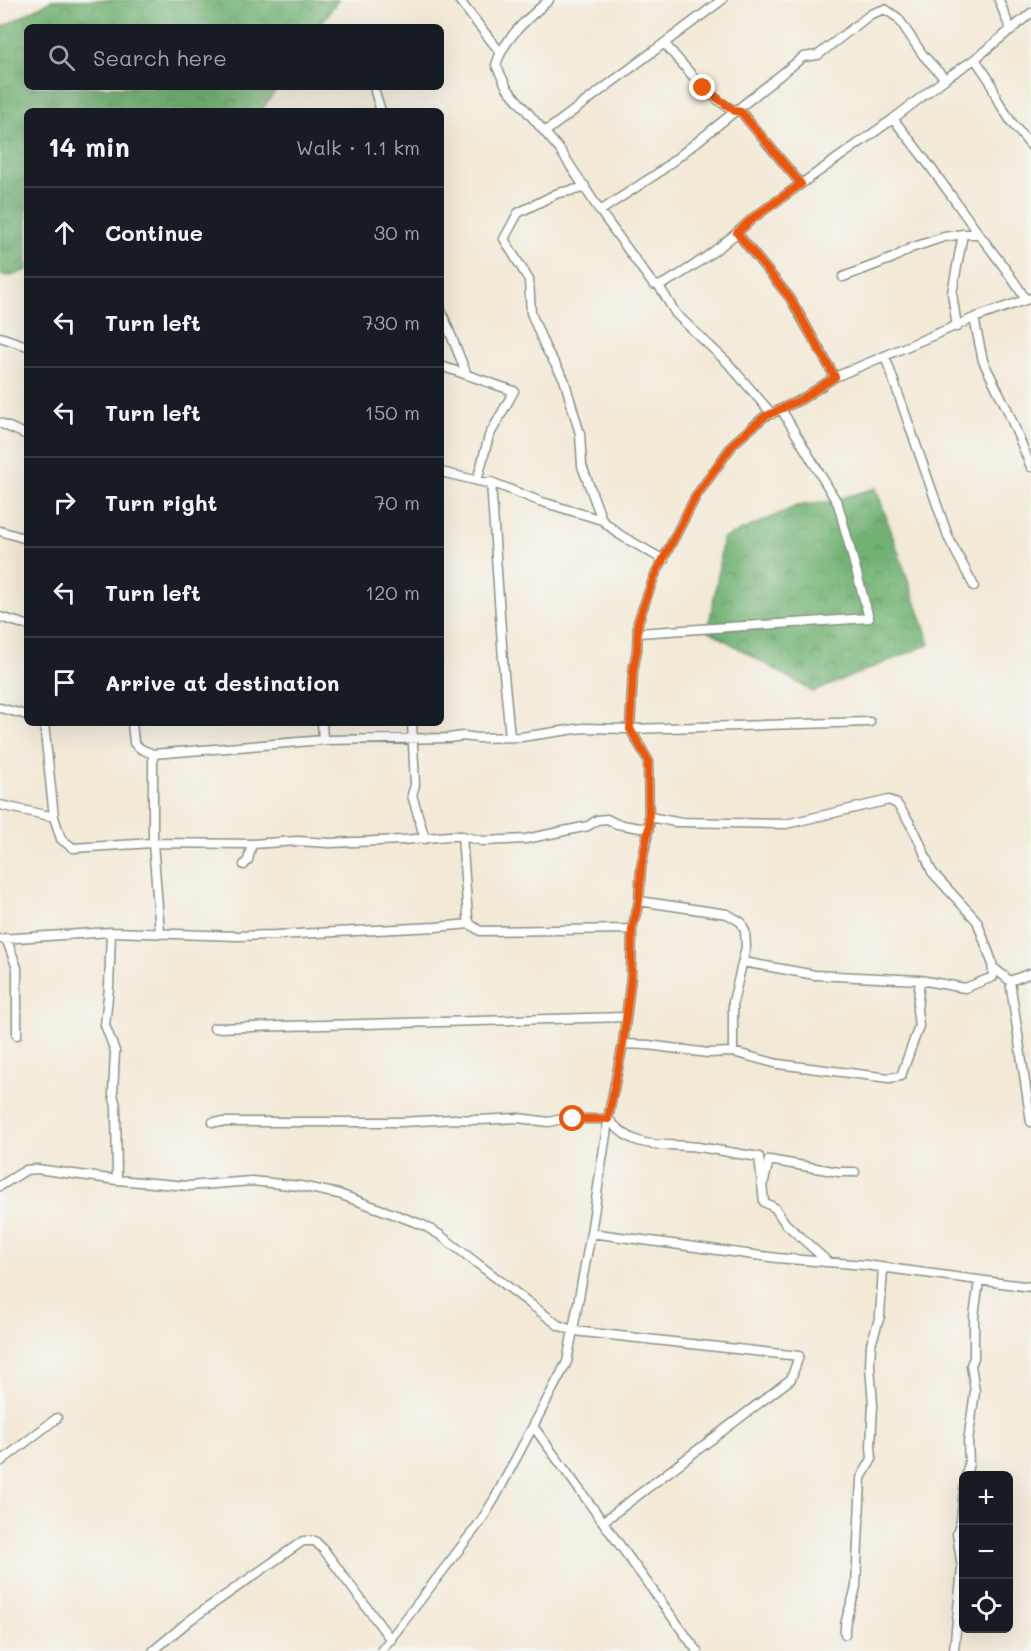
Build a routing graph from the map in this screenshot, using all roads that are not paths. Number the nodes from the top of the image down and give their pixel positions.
1 (459, 0) edge
2 (549, 0) edge
3 (722, 0) edge
4 (888, 0) edge
5 (999, 0) edge
6 (876, 12) junction
7 (1031, 13) edge
8 (1011, 31) junction
9 (664, 43) junction
10 (500, 52) junction
11 (975, 59) junction
12 (945, 79) junction
13 (375, 92) dead end
14 (380, 108) edge
15 (735, 111) junction
16 (894, 119) junction
17 (545, 132) junction
18 (1031, 146) edge
19 (801, 184) junction
20 (585, 186) junction
21 (600, 211) junction
22 (737, 233) junction
23 (963, 234) junction
24 (979, 234) junction
25 (843, 277) dead end
26 (659, 286) junction
27 (1029, 299) edge
28 (444, 318) edge
29 (974, 318) junction
30 (957, 327) junction
31 (0, 337) edge
32 (24, 345) edge
33 (885, 356) junction
34 (444, 367) edge
35 (467, 375) junction
36 (835, 377) junction
37 (781, 409) junction
38 (772, 414) junction
39 (0, 423) edge
40 (24, 434) edge
41 (1031, 467) edge
42 (444, 473) edge
43 (477, 481) junction
44 (491, 482) junction
45 (602, 520) junction
46 (0, 531) edge
47 (24, 538) edge
48 (664, 560) junction
49 (974, 586) dead end
50 (0, 616) edge
51 (24, 625) edge
52 (638, 633) junction
53 (0, 708) edge
54 (24, 714) edge
55 (870, 722) dead end
56 (44, 726) edge
57 (132, 726) edge
58 (322, 726) edge
59 (412, 726) edge
60 (630, 729) junction
61 (510, 737) junction
62 (413, 739) junction
63 (323, 740) junction
64 (153, 754) junction
65 (0, 805) edge
66 (54, 817) junction
67 (650, 817) junction
68 (649, 827) junction
69 (462, 836) junction
70 (425, 839) junction
71 (153, 843) junction
72 (252, 844) junction
73 (244, 865) dead end
74 (639, 901) junction
75 (470, 924) junction
76 (632, 929) junction
77 (111, 932) junction
78 (160, 933) junction
79 (3, 939) edge
80 (742, 962) junction
81 (994, 968) junction
82 (1031, 973) edge
83 (920, 980) junction
84 (1011, 981) junction
85 (626, 1017) junction
86 (214, 1028) dead end
87 (17, 1035) dead end
88 (623, 1044) junction
89 (734, 1052) junction
90 (608, 1119) junction
91 (213, 1122) dead end
92 (1031, 1122) edge
93 (855, 1172) dead end
94 (117, 1180) junction
95 (0, 1186) edge
96 (764, 1202) junction
97 (591, 1233) junction
98 (828, 1262) junction
99 (883, 1268) junction
100 (979, 1281) junction
101 (1031, 1287) edge
102 (574, 1331) junction
103 (57, 1418) dead end
104 (533, 1426) junction
105 (0, 1462) edge
106 (967, 1471) edge
107 (604, 1521) junction
108 (960, 1525) edge
109 (845, 1634) dead end
110 (391, 1640) junction
111 (153, 1651) edge
112 (381, 1651) edge
113 (697, 1651) edge
114 (954, 1651) edge

1 - 10 street
2 - 10 street
3 - 9 street
4 - 6 street
5 - 8 street
6 - 12 street
6 - 15 street
7 - 8 street
8 - 11 street
9 - 15 street
9 - 17 street
10 - 17 street
11 - 12 street
11 - 18 street
12 - 16 street
13 - 14 street
15 - 19 street
15 - 21 street
16 - 19 street
16 - 24 street
17 - 20 street
19 - 22 street
20 - 21 street
20 - 45 street
21 - 26 street
22 - 26 street
22 - 36 street
23 - 24 street
23 - 25 street
23 - 30 street
24 - 27 street
26 - 38 street
27 - 29 street
28 - 35 street
29 - 30 street
29 - 41 street
30 - 33 street
31 - 32 street
33 - 36 street
33 - 49 street
34 - 35 street
35 - 43 street
36 - 37 street
37 - 38 street
37 - 52 street
38 - 48 street
39 - 40 street
42 - 43 street
43 - 44 street
44 - 45 street
44 - 61 street
45 - 48 street
46 - 47 street
48 - 52 street
50 - 51 street
52 - 60 street
53 - 54 street
55 - 60 street
56 - 66 street
57 - 64 street
58 - 63 street
59 - 62 street
60 - 61 street
60 - 67 street
61 - 62 street
62 - 63 street
62 - 70 street
63 - 64 street
64 - 71 street
65 - 66 street
66 - 71 street
67 - 68 street
67 - 81 street
68 - 69 street
68 - 74 street
69 - 70 street
69 - 75 street
70 - 72 street
71 - 72 street
71 - 78 street
72 - 73 street
74 - 76 street
74 - 80 street
75 - 76 street
75 - 78 street
76 - 85 street
77 - 78 street
77 - 79 street
77 - 94 street
79 - 87 street
80 - 83 street
80 - 89 street
81 - 83 street
81 - 84 street
82 - 84 street
83 - 89 street
84 - 92 street
85 - 86 street
85 - 88 street
88 - 89 street
88 - 90 street
90 - 91 street
90 - 96 street
90 - 97 street
93 - 96 street
94 - 95 street
94 - 102 street
96 - 98 street
97 - 98 street
97 - 102 street
98 - 99 street
99 - 100 street
99 - 109 street
100 - 101 street
100 - 106 street
102 - 104 street
102 - 107 street
103 - 105 street
104 - 107 street
104 - 110 street
107 - 113 street
108 - 114 street
110 - 111 street
110 - 112 street

